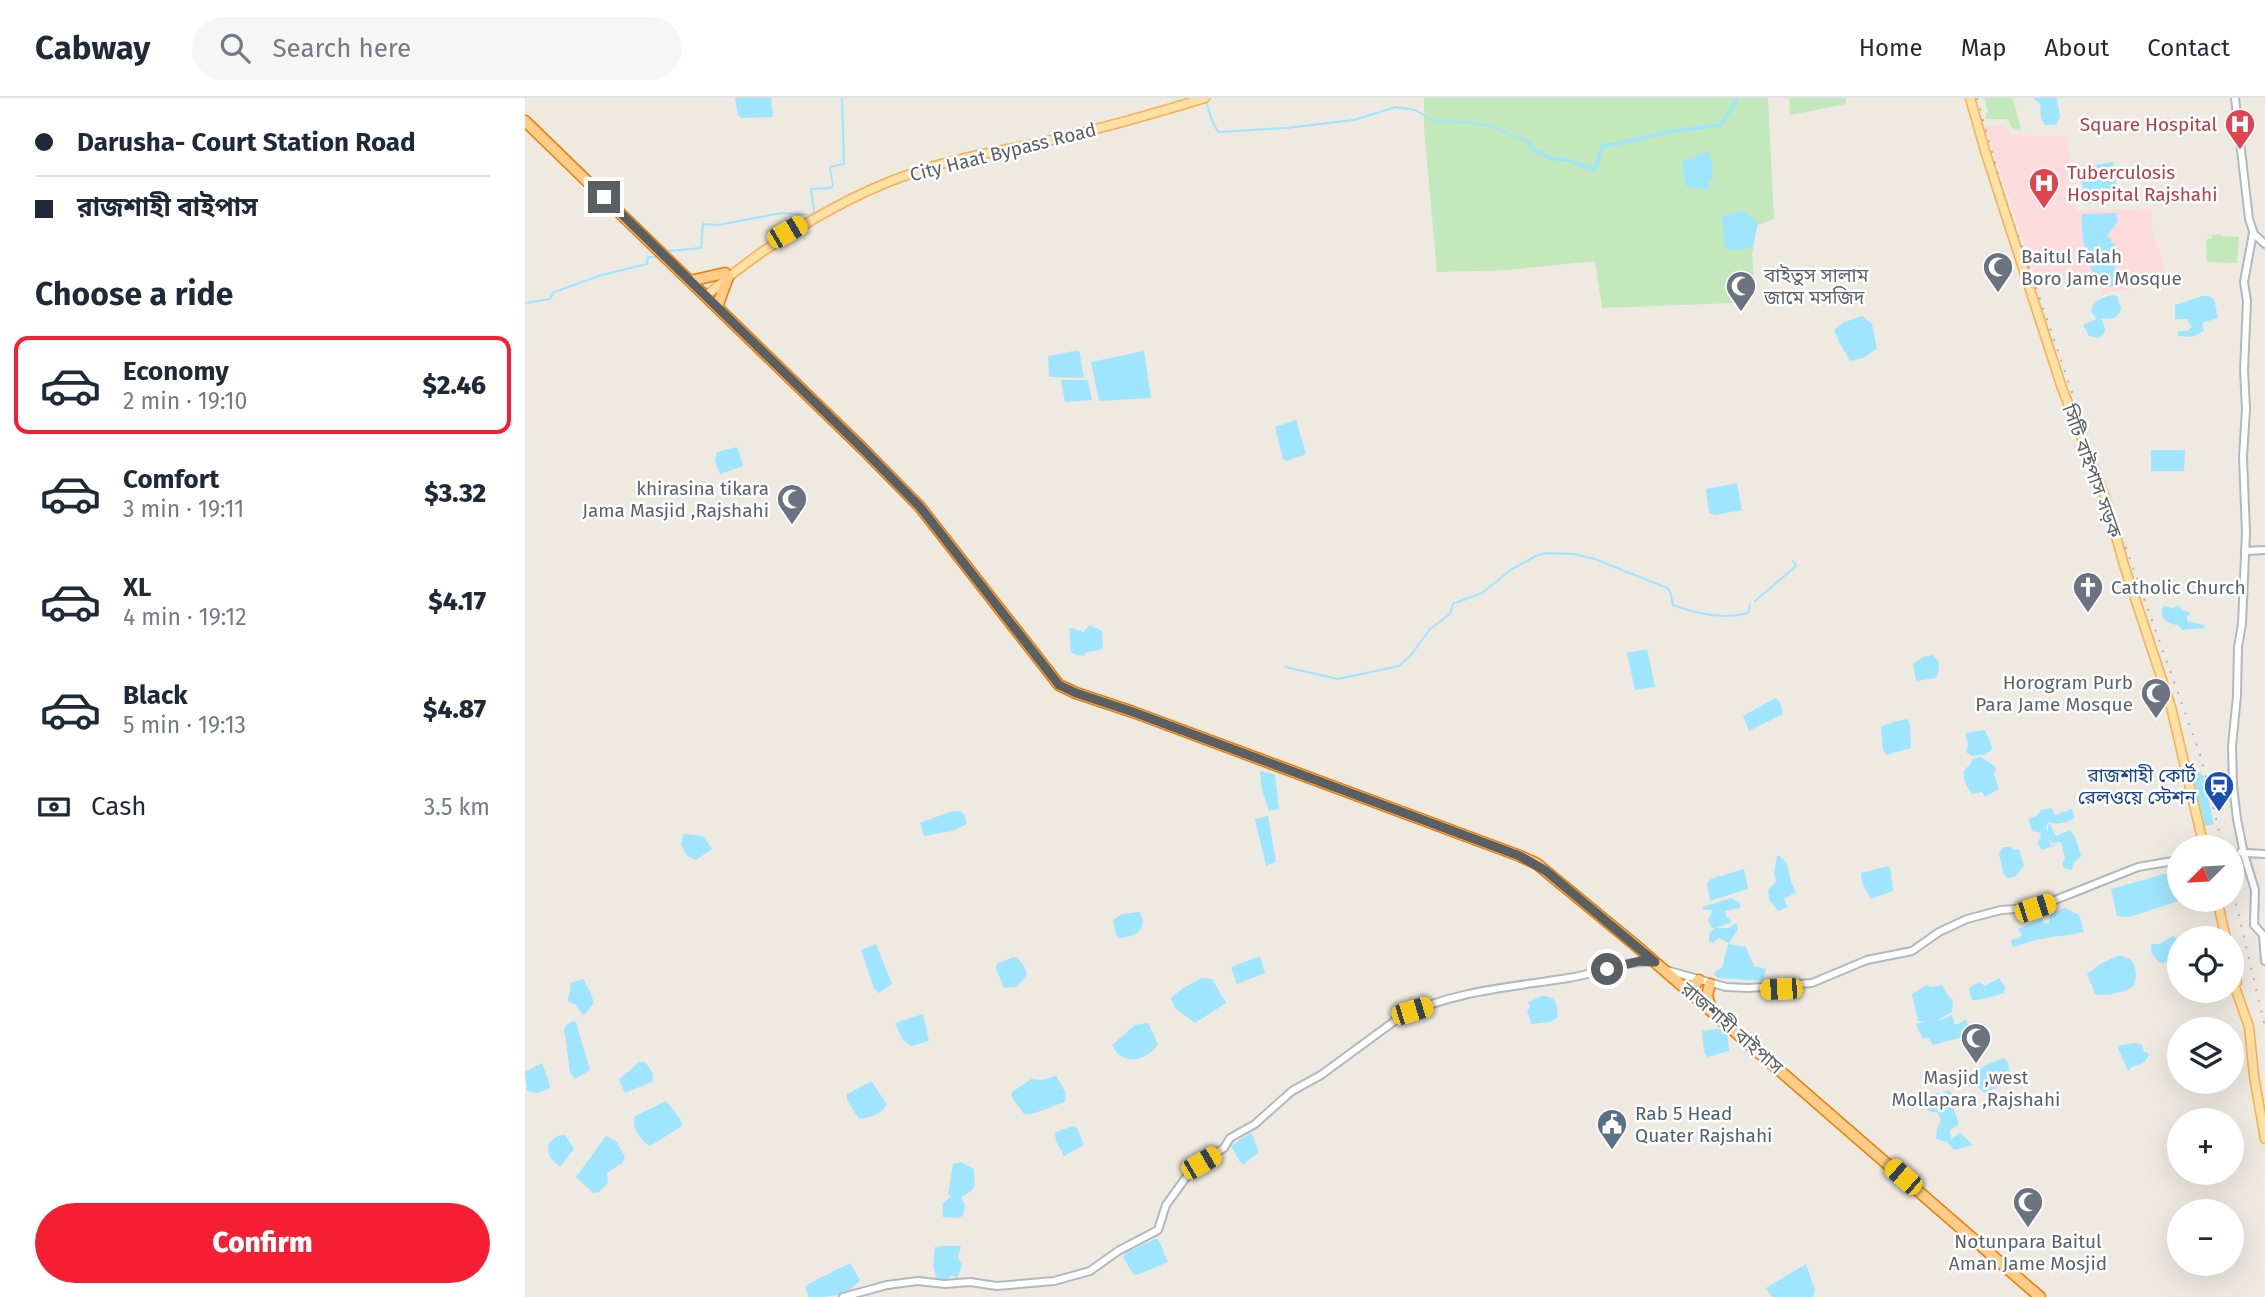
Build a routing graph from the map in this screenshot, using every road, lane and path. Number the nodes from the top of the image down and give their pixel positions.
1 (1191, 98) edge
2 (1206, 98) edge
3 (1968, 98) edge
4 (2235, 98) edge
5 (525, 121) edge
6 (2253, 233) junction
7 (2265, 244) edge
8 (726, 275) junction
9 (690, 281) junction
10 (704, 294) junction
11 (717, 307) junction
12 (2265, 550) edge
13 (2245, 551) junction
14 (2199, 835) edge
15 (2240, 835) edge
16 (2244, 852) edge
17 (2265, 852) edge
18 (2244, 855) edge
19 (2167, 863) edge
20 (2265, 961) edge
21 (1659, 965) junction
22 (1699, 980) junction
23 (1709, 987) junction
24 (1696, 997) junction
25 (2244, 1000) edge
26 (2241, 1003) edge
27 (1712, 1012) junction
28 (2265, 1119) edge
29 (2265, 1139) edge
30 (843, 1297) edge
31 (2040, 1297) edge

1 - 8 main road, City Haat Bypass Road
2 - 8 main road, City Haat Bypass Road
3 - 14 main road
4 - 6 street
5 - 9 highway, রাজশাহী বাইপাস
6 - 7 street
6 - 13 street
8 - 9 highway
8 - 10 main road, City Haat Bypass Road
8 - 11 highway
9 - 10 highway, রাজশাহী বাইপাস
10 - 11 highway, রাজশাহী বাইপাস
11 - 21 highway, রাজশাহী বাইপাস
12 - 13 street
13 - 15 street
16 - 17 street
18 - 20 street
19 - 23 street
21 - 22 street
21 - 24 highway, রাজশাহী বাইপাস
21 - 30 street
22 - 23 street
22 - 24 highway
23 - 24 street
23 - 27 highway
24 - 27 highway, রাজশাহী বাইপাস
25 - 28 main road
26 - 29 main road
27 - 31 highway, রাজশাহী বাইপাস

